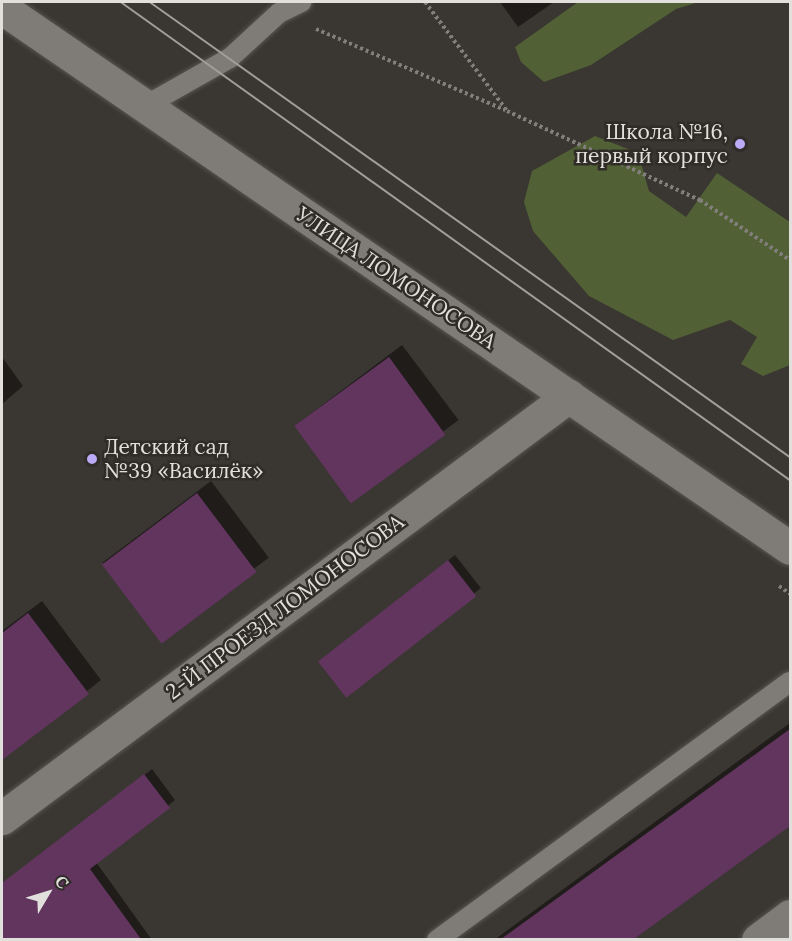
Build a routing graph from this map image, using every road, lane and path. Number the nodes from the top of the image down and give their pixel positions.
1 (302, 2) edge
2 (425, 2) edge
3 (280, 7) edge
4 (2, 8) edge
5 (145, 106) junction
6 (507, 111) junction
7 (790, 260) edge
8 (569, 396) junction
9 (790, 548) edge
10 (790, 682) edge
11 (2, 818) edge
12 (790, 916) edge
13 (437, 939) edge
14 (758, 939) edge

1 - 3 lane
2 - 6 path
3 - 5 lane
3 - 6 path
4 - 5 street, УЛИЦА ЛОМОНОСОВА
5 - 8 street, УЛИЦА ЛОМОНОСОВА
6 - 7 path
8 - 9 street, УЛИЦА ЛОМОНОСОВА
8 - 11 street, 2-Й ПРОЕЗД ЛОМОНОСОВА
10 - 13 lane
12 - 14 street

